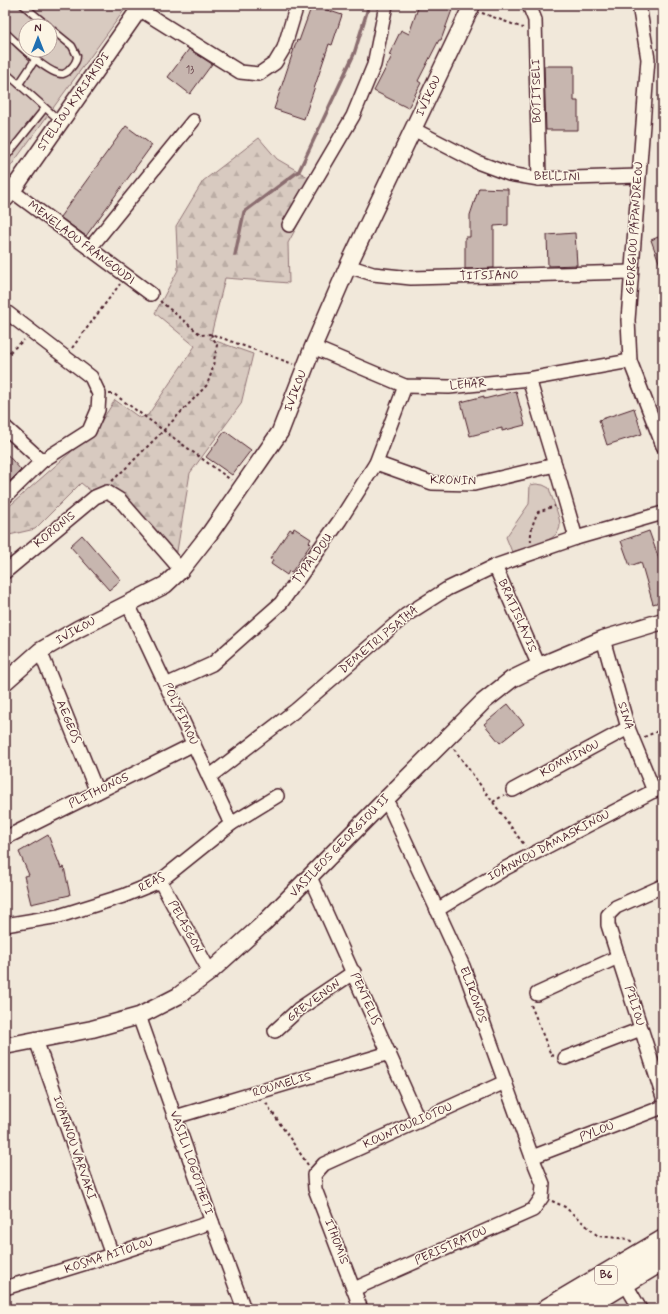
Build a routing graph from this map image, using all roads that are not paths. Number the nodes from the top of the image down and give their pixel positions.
1 (23, 5) edge
2 (297, 5) edge
3 (386, 5) edge
4 (529, 5) edge
5 (639, 5) edge
6 (140, 7) edge
7 (471, 7) edge
8 (38, 18) edge
9 (5, 32) edge
10 (58, 34) edge
11 (35, 60) junction
12 (5, 72) edge
13 (19, 84) junction
14 (45, 108) junction
15 (61, 121) junction
16 (193, 121) dead end
17 (413, 129) junction
18 (5, 158) edge
19 (639, 176) junction
20 (539, 179) junction
21 (8, 195) edge
22 (288, 224) dead end
23 (90, 248) junction
24 (348, 266) junction
25 (631, 272) junction
26 (151, 294) road end
27 (5, 311) edge
28 (312, 346) junction
29 (630, 361) junction
30 (529, 379) junction
31 (404, 386) junction
32 (5, 427) edge
33 (663, 446) edge
34 (42, 462) junction
35 (376, 463) junction
36 (556, 464) junction
37 (5, 497) edge
38 (663, 513) edge
39 (576, 538) junction
40 (495, 566) junction
41 (181, 570) junction
42 (5, 571) edge
43 (128, 604) junction
44 (663, 621) edge
45 (603, 639) junction
46 (40, 652) junction
47 (539, 666) junction
48 (5, 682) edge
49 (166, 685) junction
50 (628, 728) junction
51 (194, 744) junction
52 (209, 777) junction
53 (658, 789) edge
54 (513, 790) dead end
55 (97, 792) junction
56 (277, 796) dead end
57 (386, 799) junction
58 (231, 824) junction
59 (5, 838) edge
60 (310, 877) junction
61 (160, 881) junction
62 (663, 886) edge
63 (437, 910) junction
64 (5, 925) edge
65 (618, 957) junction
66 (210, 972) junction
67 (354, 972) junction
68 (537, 994) road end
69 (139, 1016) junction
70 (641, 1029) junction
71 (275, 1031) dead end
72 (36, 1040) junction
73 (5, 1046) edge
74 (389, 1053) junction
75 (565, 1058) road end
76 (505, 1082) junction
77 (663, 1096) edge
78 (663, 1107) edge
79 (175, 1117) junction
80 (419, 1121) junction
81 (532, 1157) junction
82 (314, 1175) joint
83 (542, 1197) joint
84 (212, 1222) junction
85 (663, 1241) edge
86 (112, 1255) junction
87 (663, 1259) edge
88 (624, 1283) junction
89 (5, 1288) edge
90 (354, 1289) junction
91 (244, 1309) edge
92 (361, 1309) edge
93 (548, 1309) edge
94 (582, 1309) edge
95 (640, 1309) edge

1 - 8 lane
2 - 6 street
3 - 22 street
4 - 20 street, BOTITSELI
5 - 19 street, GEORGIOU PAPANDREOU
6 - 15 street, STELIOU KYRIAKIDI
7 - 17 street, IVIKOU
9 - 11 lane
10 - 11 lane
11 - 13 lane
12 - 13 lane
13 - 14 lane
14 - 15 lane
14 - 18 lane
15 - 21 street, STELIOU KYRIAKIDI
16 - 23 street
17 - 20 street, BELLINI
17 - 24 street, IVIKOU
19 - 20 street, BELLINI
19 - 25 street, GEORGIOU PAPANDREOU
21 - 23 street, MENELAOU FRANGOUDI
23 - 26 street, MENELAOU FRANGOUDI
24 - 25 street, TITSIANO
24 - 28 street, IVIKOU
25 - 29 street, GEORGIOU PAPANDREOU
27 - 34 street
28 - 31 street, LEHAR
28 - 41 street, IVIKOU
29 - 30 street, LEHAR
29 - 33 street, GEORGIOU PAPANDREOU
30 - 31 street, LEHAR
30 - 36 street
31 - 35 street, TYPALDOU
32 - 34 street
34 - 37 street
35 - 36 street, KRONIN
35 - 49 street, TYPALDOU
36 - 39 street
38 - 39 street, DEMETRI PSATHA
39 - 40 street, DEMETRI PSATHA
40 - 47 street, BRATISLAVIS
40 - 52 street, DEMETRI PSATHA
41 - 42 street, KORONIS
41 - 43 street, IVIKOU
43 - 46 street, IVIKOU
43 - 49 street, POLYFIMOU
44 - 45 street, VASILEOS GEORGIOU II
45 - 47 street, VASILEOS GEORGIOU II
45 - 50 street, SINA
46 - 48 street, IVIKOU
46 - 55 street, AEGEOS
47 - 57 street, VASILEOS GEORGIOU II
49 - 51 street, POLYFIMOU
50 - 53 street, SINA
50 - 54 street, KOMNINOU
51 - 52 street, POLYFIMOU
51 - 55 street, PLITHONOS
52 - 58 street, POLYFIMOU
53 - 63 street, IOANNOU DAMASKINOU
55 - 59 street, PLITHONOS
56 - 58 street, REAS
57 - 60 street, VASILEOS GEORGIOU II
57 - 63 street, ELIKONOS
58 - 61 street, REAS
60 - 66 street, VASILEOS GEORGIOU II
60 - 67 street, PENTELIS
61 - 64 street, REAS
61 - 66 street, PELASGON
62 - 65 street, PILIOU
63 - 76 street, ELIKONOS
65 - 68 street
65 - 70 street, PILIOU
66 - 69 street, VASILEOS GEORGIOU II
67 - 71 street, GREVENON
67 - 74 street, PENTELIS
69 - 72 street, VASILEOS GEORGIOU II
69 - 79 street, VASILI LOGOTHETI
70 - 75 street
70 - 77 street, PILIOU
72 - 73 street, VASILEOS GEORGIOU II
72 - 86 street, IOANNOU VARVAKI
74 - 79 street, ROUMELIS
74 - 80 street, PENTELIS
76 - 80 street, KOUNTOURIOTOU
76 - 81 street, ELIKONOS
78 - 81 street, PYLOU
79 - 84 street, VASILI LOGOTHETI
80 - 82 street, KOUNTOURIOTOU
81 - 83 street, ELIKONOS
82 - 90 street, ITHOMIS
83 - 90 street, PERISTRATOU
84 - 86 street, KOSMA AITOLOU
84 - 91 street, VASILI LOGOTHETI
85 - 93 main road, B6
86 - 89 street, KOSMA AITOLOU
87 - 88 main road, B6
88 - 94 main road, B6
88 - 95 street
90 - 92 street, ITHOMIS

